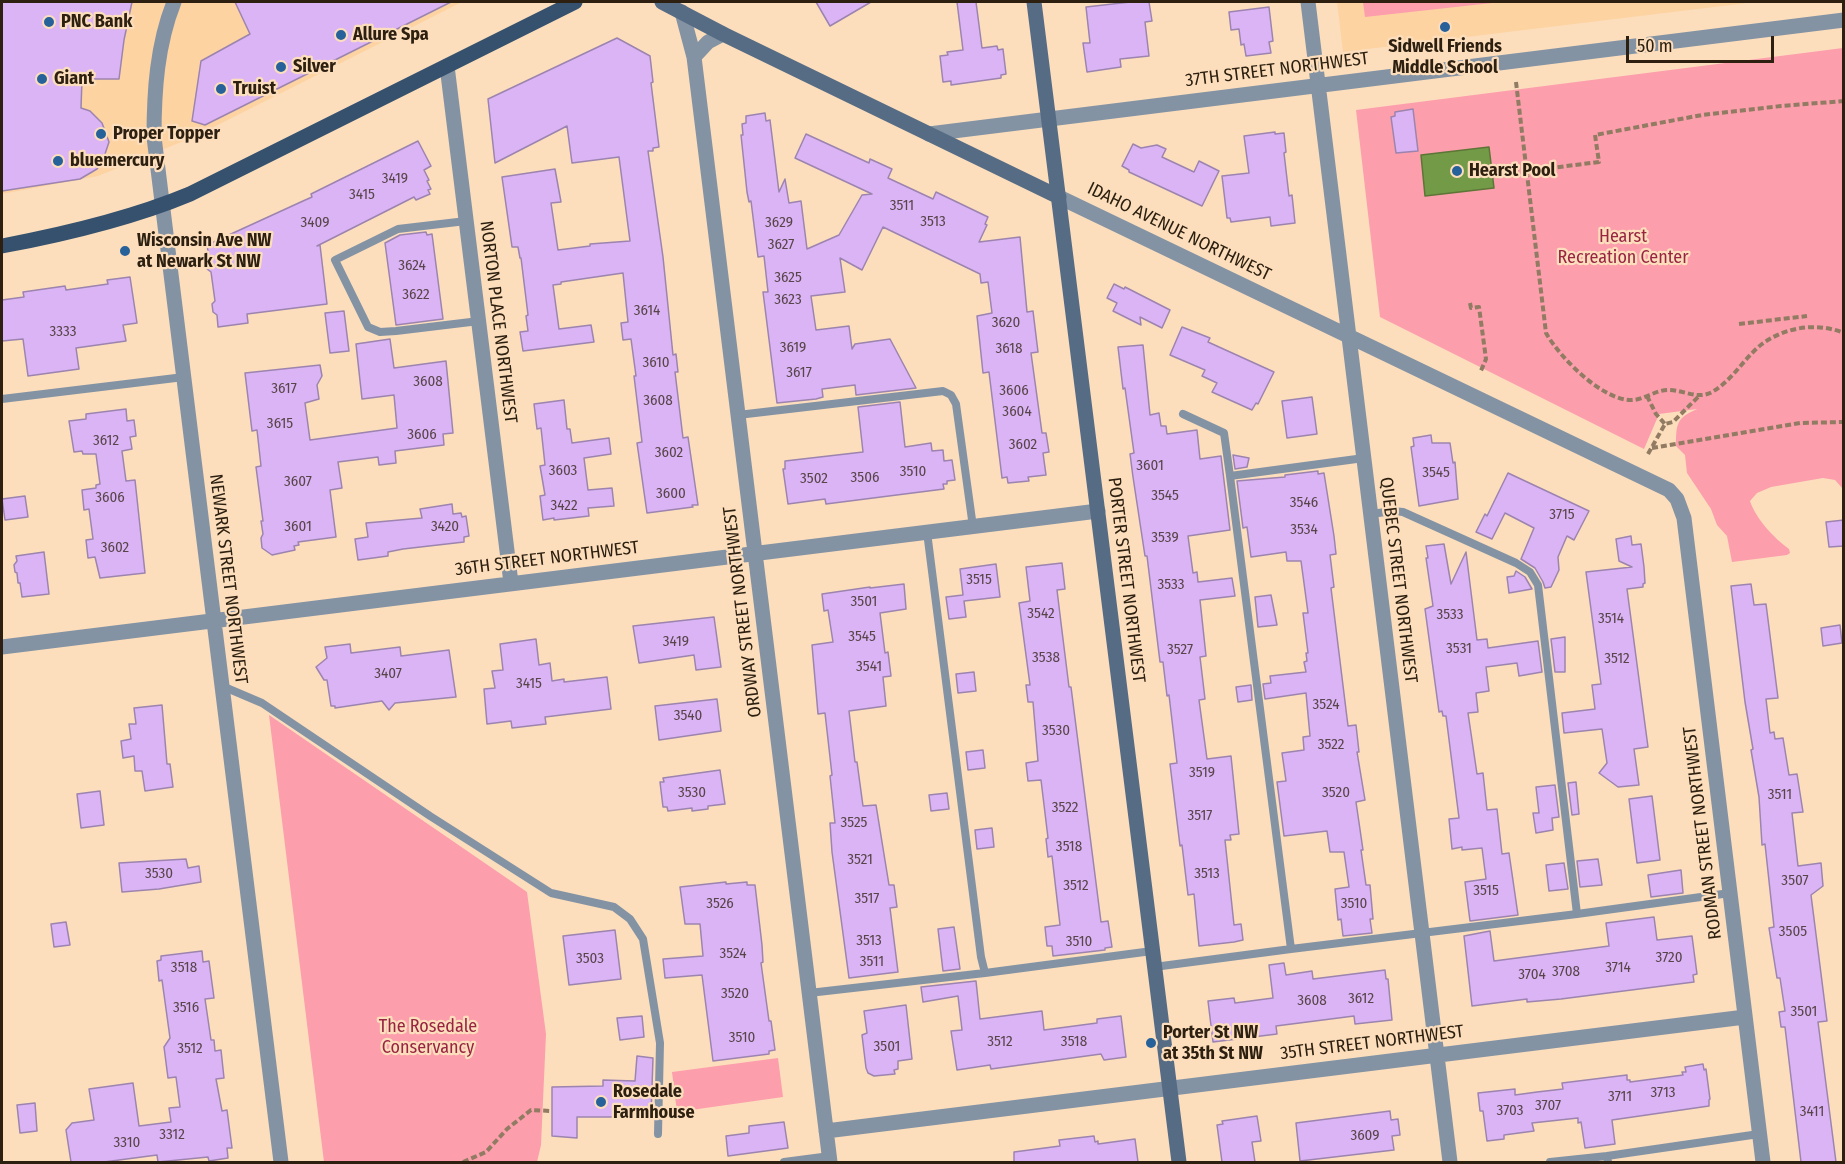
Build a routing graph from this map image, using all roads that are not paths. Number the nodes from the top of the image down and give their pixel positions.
1 (174, 2) edge
2 (574, 2) edge
3 (662, 2) edge
4 (1034, 2) edge
5 (1308, 2) edge
6 (682, 12) junction
7 (1844, 20) edge
8 (723, 34) junction
9 (694, 57) junction
10 (447, 66) junction
11 (1318, 84) junction
12 (1049, 118) junction
13 (929, 134) junction
14 (1059, 197) junction
15 (162, 205) junction
16 (466, 221) junction
17 (2, 246) edge
18 (478, 321) junction
19 (1349, 336) junction
20 (184, 377) junction
21 (2, 399) edge
22 (1183, 414) dead end
23 (738, 415) junction
24 (1364, 459) junction
25 (1230, 476) junction
26 (1677, 499) joint
27 (1098, 511) junction
28 (1371, 514) junction
29 (973, 527) junction
30 (927, 532) junction
31 (755, 554) junction
32 (511, 583) junction
33 (214, 620) junction
34 (2, 647) edge
35 (222, 686) junction
36 (1730, 892) junction
37 (1577, 914) junction
38 (1422, 933) junction
39 (1291, 949) junction
40 (1152, 951) junction
41 (1154, 967) junction
42 (985, 973) junction
43 (809, 993) junction
44 (1745, 1017) junction
45 (1437, 1055) junction
46 (1169, 1088) junction
47 (826, 1131) junction
48 (658, 1134) dead end
49 (1759, 1134) junction
50 (830, 1159) edge
51 (1608, 1159) edge
52 (281, 1162) edge
53 (784, 1162) edge
54 (1179, 1162) edge
55 (1450, 1162) edge
56 (1550, 1162) edge
57 (1762, 1162) edge

1 - 15 street, NEWARK STREET NORTHWEST
2 - 10 main road
3 - 6 street, IDAHO AVENUE NORTHWEST
4 - 12 street, PORTER STREET NORTHWEST
5 - 11 street, QUEBEC STREET NORTHWEST
6 - 8 street, IDAHO AVENUE NORTHWEST
6 - 9 street, ORDWAY STREET NORTHWEST
7 - 11 street, 37TH STREET NORTHWEST
8 - 9 street
8 - 13 street, IDAHO AVENUE NORTHWEST
9 - 23 street, ORDWAY STREET NORTHWEST
10 - 15 main road
10 - 16 street, NORTON PLACE NORTHWEST
11 - 12 street, 37TH STREET NORTHWEST
11 - 19 street, QUEBEC STREET NORTHWEST
12 - 13 street, 37TH STREET NORTHWEST
12 - 14 street, PORTER STREET NORTHWEST
13 - 14 street, IDAHO AVENUE NORTHWEST
14 - 19 street, IDAHO AVENUE NORTHWEST
14 - 27 street, PORTER STREET NORTHWEST
15 - 17 main road
15 - 20 street, NEWARK STREET NORTHWEST
16 - 18 street, NORTON PLACE NORTHWEST
16 - 18 lane
18 - 32 street, NORTON PLACE NORTHWEST
19 - 24 street, QUEBEC STREET NORTHWEST
19 - 26 street, IDAHO AVENUE NORTHWEST
20 - 21 lane
20 - 33 street, NEWARK STREET NORTHWEST
22 - 25 lane
23 - 29 lane
23 - 31 street, ORDWAY STREET NORTHWEST
24 - 25 lane
24 - 28 street, QUEBEC STREET NORTHWEST
25 - 39 lane
26 - 36 street, RODMAN STREET NORTHWEST
27 - 29 street, 36TH STREET NORTHWEST
27 - 40 street, PORTER STREET NORTHWEST
28 - 37 lane
28 - 38 street, QUEBEC STREET NORTHWEST
29 - 30 street, 36TH STREET NORTHWEST
30 - 31 street, 36TH STREET NORTHWEST
30 - 42 lane
31 - 32 street, 36TH STREET NORTHWEST
31 - 43 street, ORDWAY STREET NORTHWEST
32 - 33 street, 36TH STREET NORTHWEST
33 - 34 street, 36TH STREET NORTHWEST
33 - 35 street, NEWARK STREET NORTHWEST
35 - 48 lane
35 - 52 street, NEWARK STREET NORTHWEST
36 - 37 lane
36 - 44 street, RODMAN STREET NORTHWEST
37 - 38 lane
38 - 39 lane
38 - 45 street, QUEBEC STREET NORTHWEST
39 - 41 lane
40 - 41 street, PORTER STREET NORTHWEST
40 - 42 lane
41 - 46 street, PORTER STREET NORTHWEST
42 - 43 lane
43 - 47 street, ORDWAY STREET NORTHWEST
44 - 45 street, 35TH STREET NORTHWEST
44 - 49 street, RODMAN STREET NORTHWEST
45 - 46 street, 35TH STREET NORTHWEST
45 - 55 street, QUEBEC STREET NORTHWEST
46 - 47 street, 35TH STREET NORTHWEST
46 - 54 street, PORTER STREET NORTHWEST
47 - 50 street, ORDWAY STREET NORTHWEST
49 - 51 lane
49 - 57 street, RODMAN STREET NORTHWEST
50 - 53 lane
51 - 56 lane

